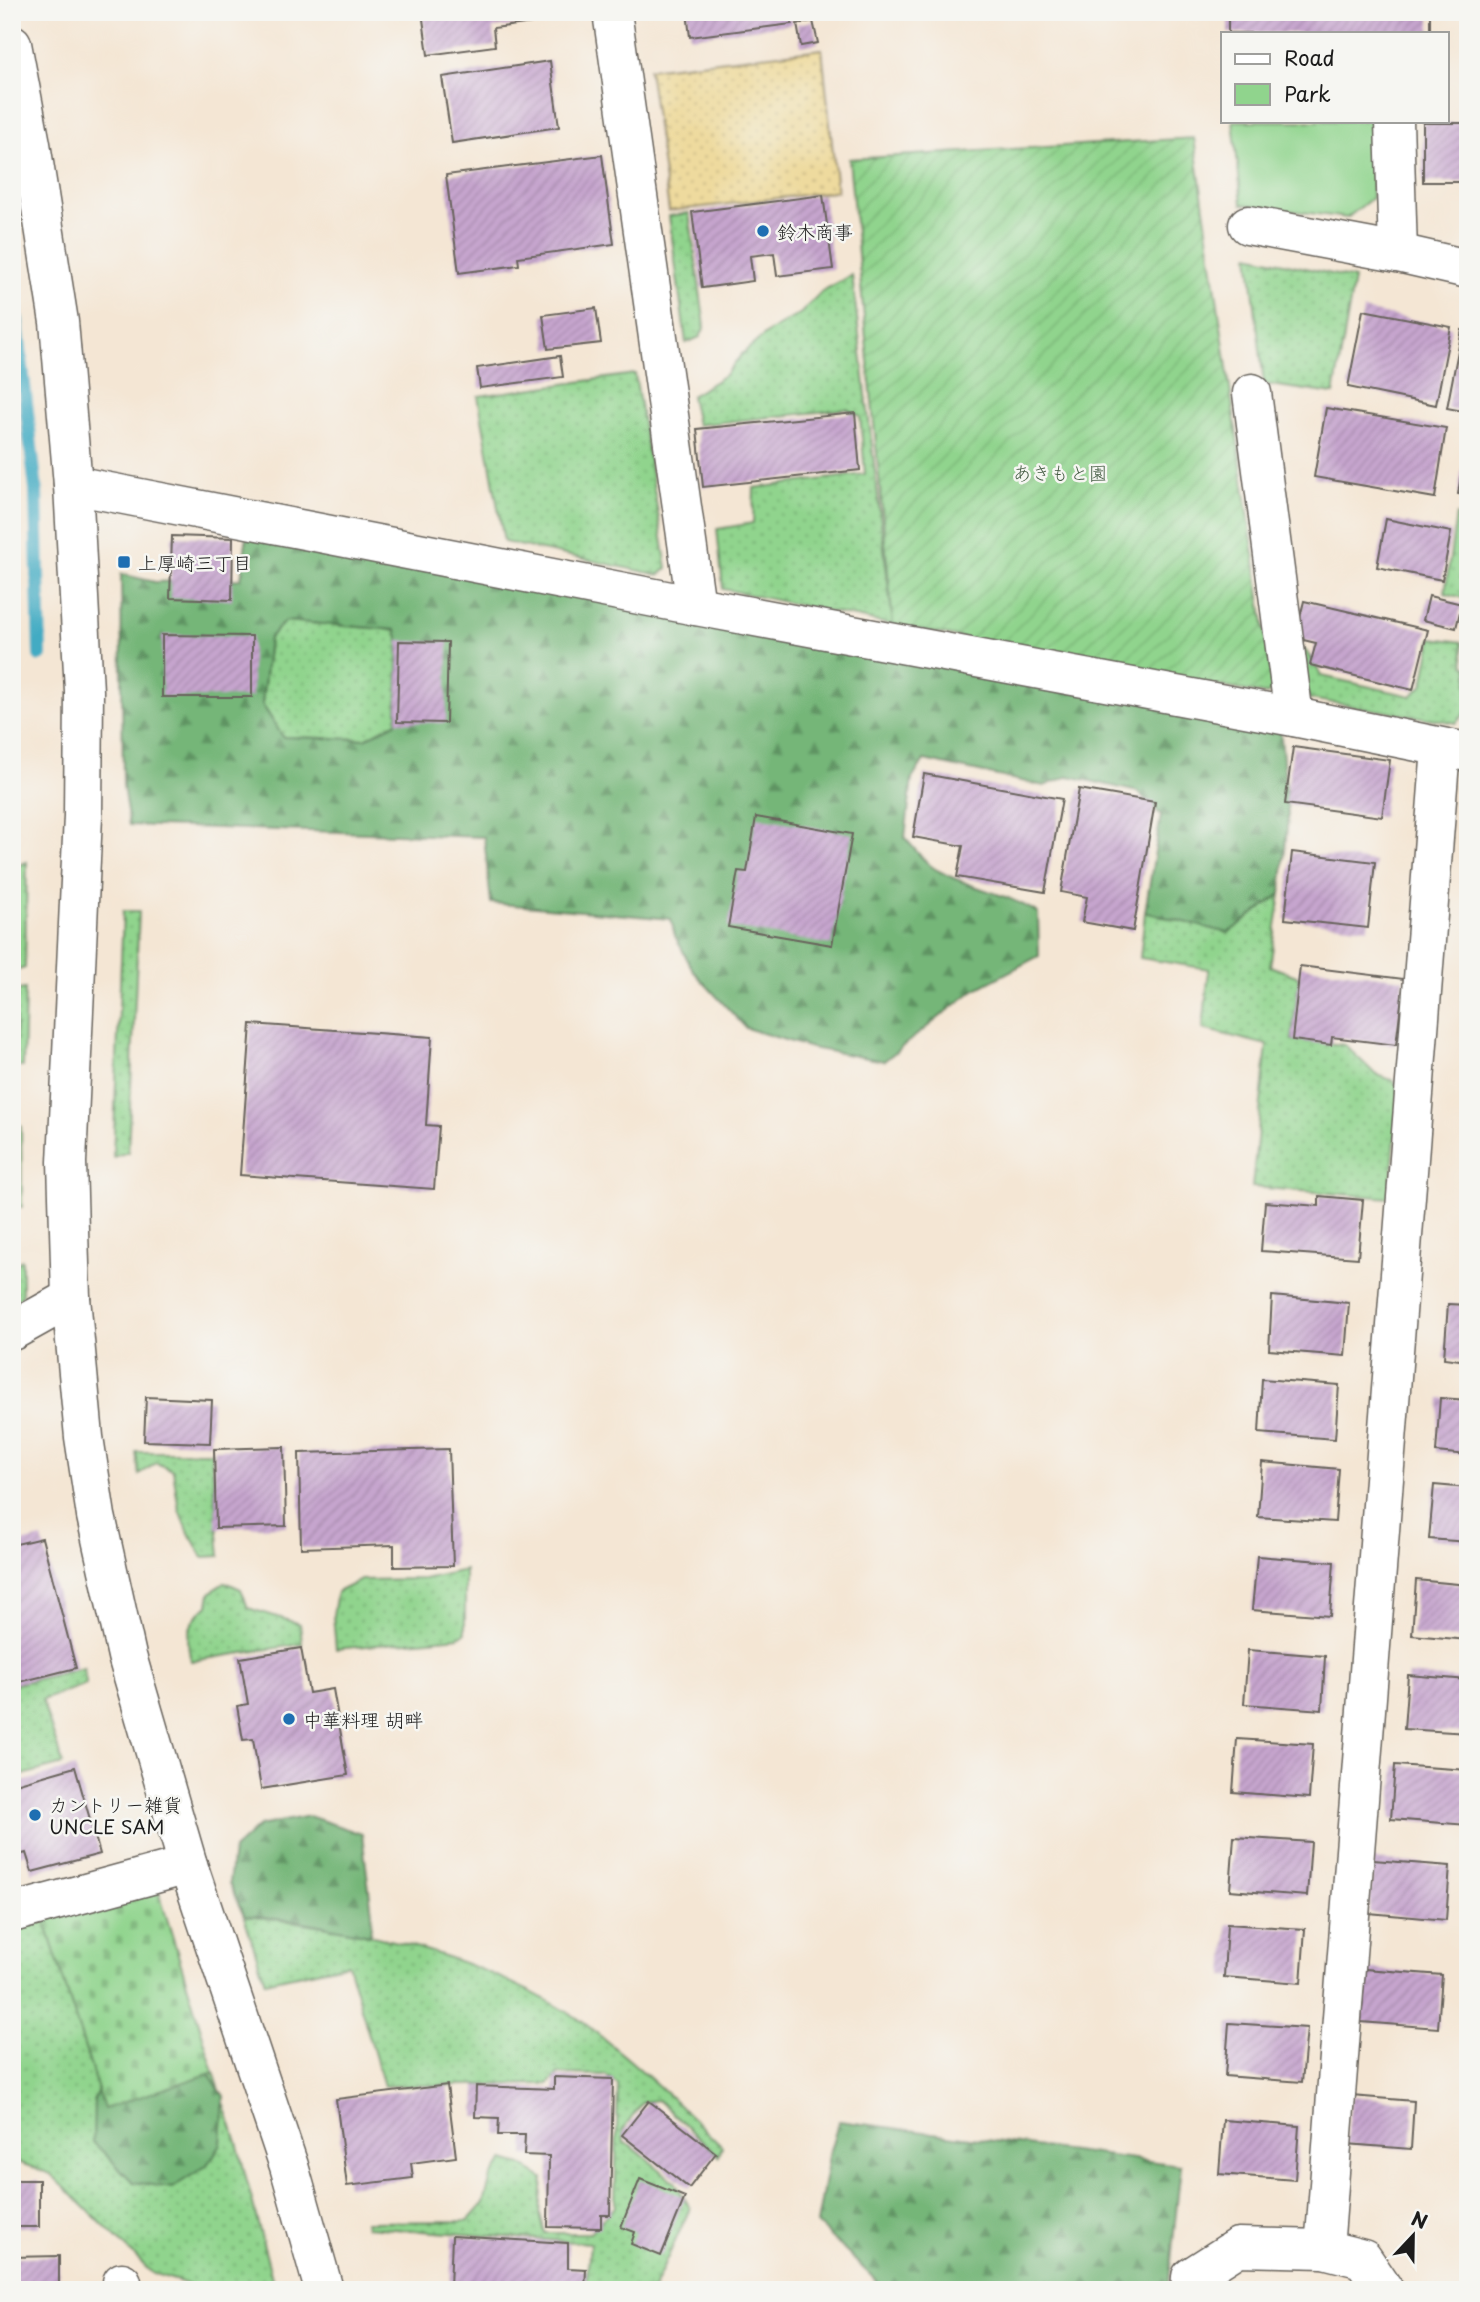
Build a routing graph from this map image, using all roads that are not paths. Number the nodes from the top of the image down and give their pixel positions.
1 (612, 12) edge
2 (12, 44) edge
3 (1394, 122) edge
4 (1248, 225) dead end
5 (1398, 253) junction
6 (1468, 270) edge
7 (1252, 393) dead end
8 (74, 485) junction
9 (696, 606) junction
10 (1294, 718) junction
11 (1455, 750) edge
12 (71, 1298) junction
13 (12, 1331) edge
14 (188, 1866) junction
15 (12, 1913) edge
16 (1324, 2249) junction
17 (324, 2290) edge
18 (1190, 2290) edge
19 (1384, 2290) edge

1 - 9 street
2 - 8 street
3 - 5 street
4 - 5 street
5 - 6 street
7 - 10 street
8 - 9 street
8 - 12 street
9 - 10 street
10 - 11 street
11 - 16 street
12 - 13 street
12 - 14 street
14 - 15 street
14 - 17 street
16 - 18 street
16 - 19 street

